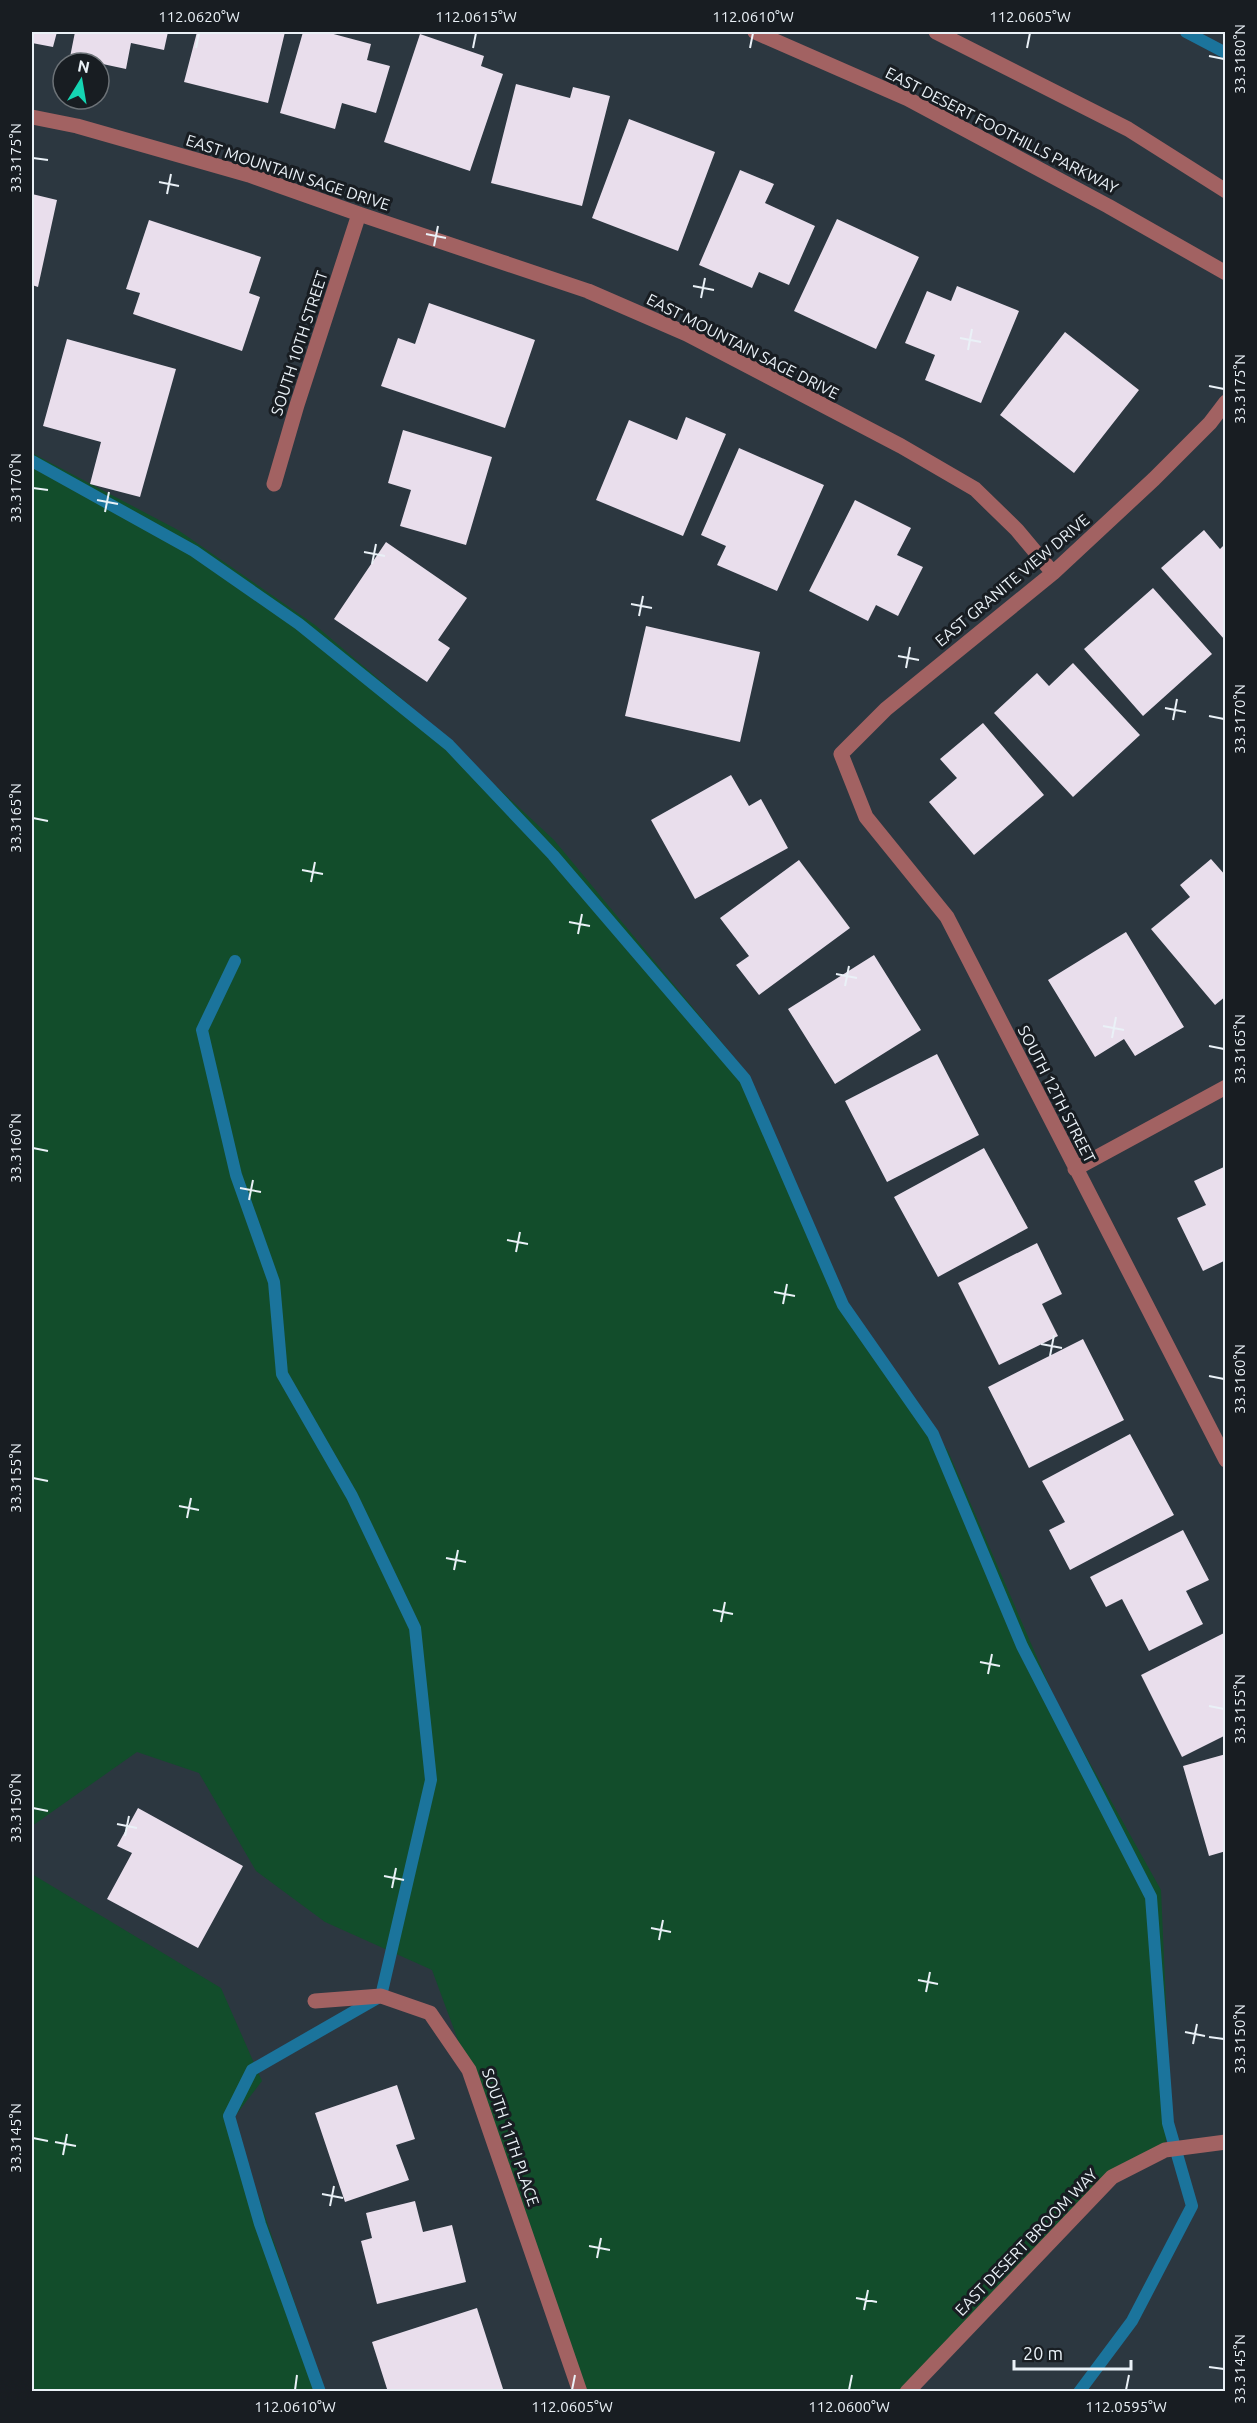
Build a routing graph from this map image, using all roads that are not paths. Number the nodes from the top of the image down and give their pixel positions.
1 (755, 32) edge
2 (936, 32) edge
3 (32, 117) edge
4 (1226, 191) edge
5 (359, 214) junction
6 (1226, 273) edge
7 (1226, 402) edge
8 (274, 484) dead end
9 (1053, 573) junction
10 (842, 754) joint
11 (1226, 1087) edge
12 (1075, 1169) junction
13 (1226, 1460) edge
14 (315, 2001) dead end
15 (1226, 2142) edge
16 (580, 2391) edge
17 (907, 2391) edge

1 - 6 street, EAST DESERT FOOTHILLS PARKWAY
2 - 4 street
3 - 5 street, EAST MOUNTAIN SAGE DRIVE
5 - 8 street, SOUTH 10TH STREET
5 - 9 street, EAST MOUNTAIN SAGE DRIVE
7 - 9 street, EAST GRANITE VIEW DRIVE
9 - 10 street, EAST GRANITE VIEW DRIVE
10 - 12 street, SOUTH 12TH STREET
11 - 12 street
12 - 13 street, SOUTH 12TH STREET
14 - 16 street, SOUTH 11TH PLACE
15 - 17 street, EAST DESERT BROOM WAY

